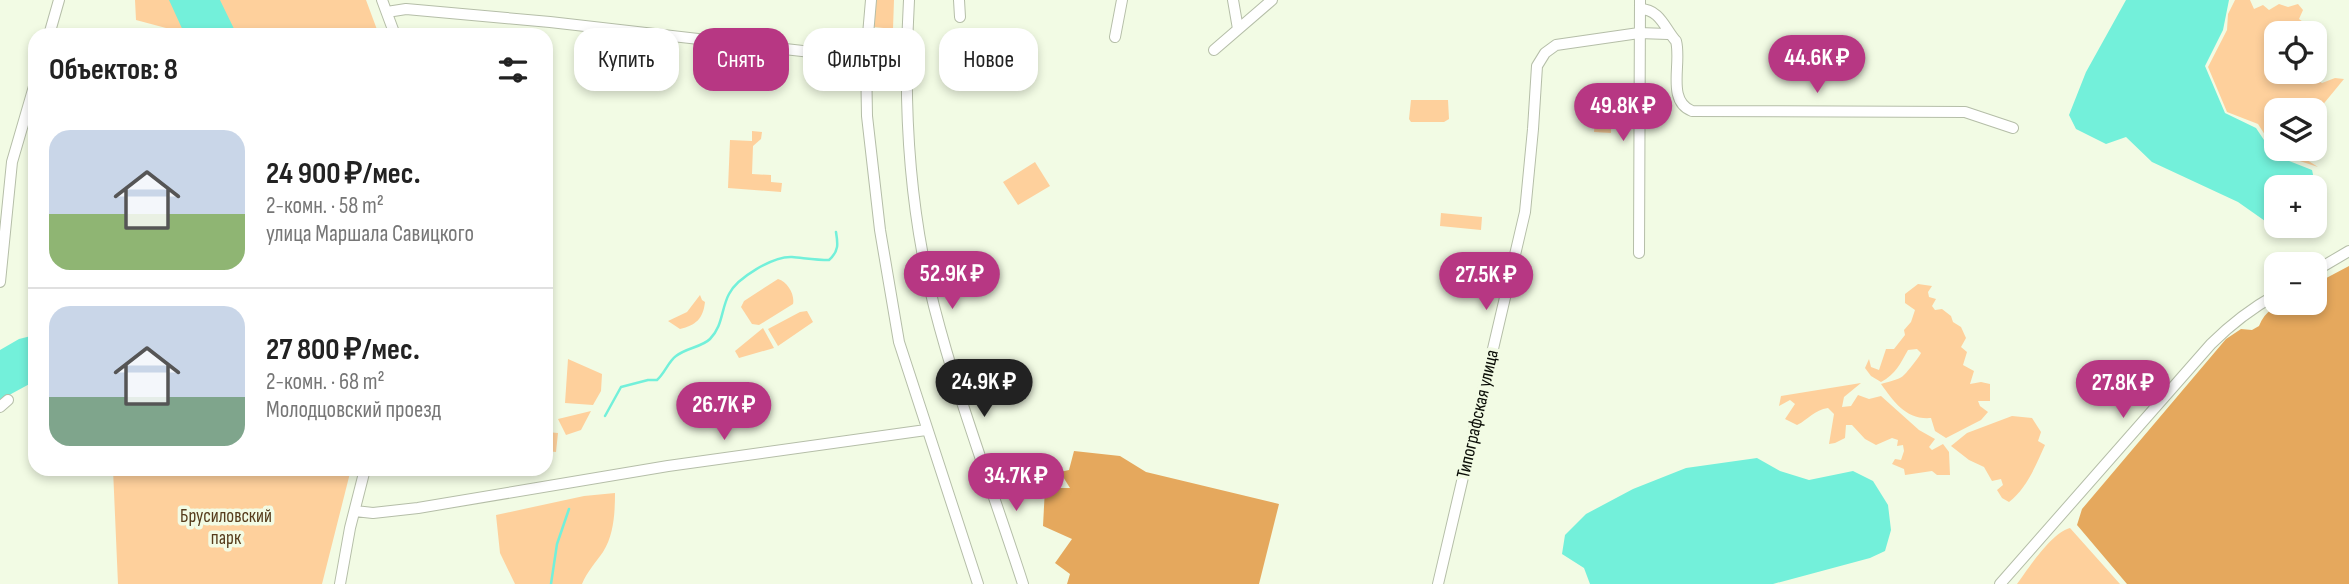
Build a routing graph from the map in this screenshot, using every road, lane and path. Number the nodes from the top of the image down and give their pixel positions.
1 (59, 0) edge
2 (382, 0) edge
3 (871, 0) edge
4 (909, 0) edge
5 (959, 0) edge
6 (1122, 0) edge
7 (1234, 0) edge
8 (1272, 0) edge
9 (1640, 4) edge
10 (387, 12) junction
11 (960, 18) dead end
12 (51, 28) edge
13 (393, 28) edge
14 (869, 28) edge
15 (908, 28) edge
16 (1238, 30) junction
17 (1639, 33) junction
18 (1668, 34) junction
19 (1115, 37) dead end
20 (1214, 50) dead end
21 (803, 51) edge
22 (867, 91) edge
23 (908, 91) edge
24 (28, 107) edge
25 (2013, 128) dead end
26 (0, 159) edge
27 (12, 162) junction
28 (2349, 251) edge
29 (1639, 253) dead end
30 (2327, 264) edge
31 (0, 282) edge
32 (2264, 302) edge
33 (926, 430) junction
34 (363, 476) edge
35 (355, 510) junction
36 (340, 584) edge
37 (978, 584) edge
38 (1023, 584) edge
39 (1438, 584) edge
40 (2000, 584) edge

1 - 12 street
2 - 10 street
3 - 14 street
4 - 15 street
5 - 11 street
6 - 19 street
7 - 16 street
8 - 16 street
9 - 17 street
9 - 18 street
10 - 13 street
10 - 21 street
16 - 20 street
17 - 18 street, Типографская улица
17 - 29 street
17 - 39 street, Типографская улица
18 - 25 street
22 - 33 street
23 - 38 street
24 - 27 street
26 - 27 street
27 - 31 street
28 - 30 street
32 - 40 street
33 - 35 street
33 - 37 street
34 - 35 street
35 - 36 street

